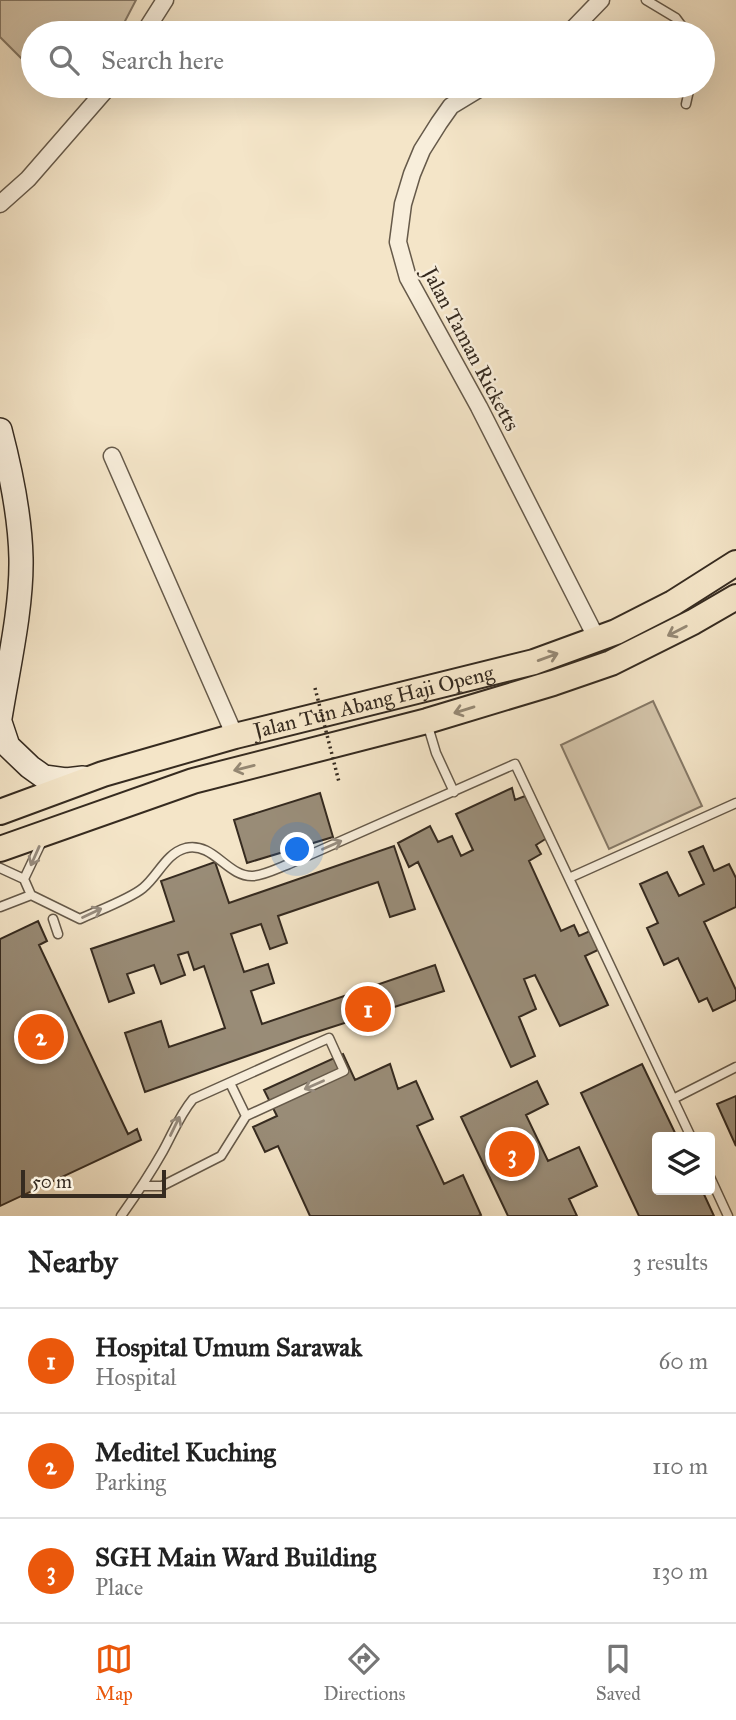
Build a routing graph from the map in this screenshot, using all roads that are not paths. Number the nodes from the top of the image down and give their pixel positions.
1 (165, 0) edge
2 (600, 0) edge
3 (646, 0) edge
4 (152, 21) edge
5 (581, 21) edge
6 (678, 21) edge
7 (99, 98) edge
8 (464, 98) edge
9 (687, 98) edge
10 (686, 104) dead end
11 (0, 204) edge
12 (0, 430) edge
13 (112, 456) dead end
14 (736, 564) edge
15 (736, 597) edge
16 (597, 639) junction
17 (0, 720) edge
18 (427, 721) junction
19 (235, 736) junction
20 (103, 774) junction
21 (193, 781) junction
22 (454, 792) junction
23 (735, 805) edge
24 (0, 812) edge
25 (0, 817) edge
26 (45, 833) junction
27 (0, 849) edge
28 (0, 868) edge
29 (569, 878) junction
30 (24, 879) junction
31 (31, 895) junction
32 (0, 907) edge
33 (53, 919) dead end
34 (58, 933) dead end
35 (736, 1067) edge
36 (230, 1083) junction
37 (673, 1099) junction
38 (246, 1116) junction
39 (689, 1132) edge
40 (143, 1186) junction
41 (715, 1188) edge
42 (121, 1216) edge
43 (728, 1216) edge

1 - 4 street
2 - 5 street
3 - 6 lane
7 - 11 street
8 - 16 street, Jalan Taman Ricketts
9 - 10 lane
12 - 17 street
13 - 19 street
14 - 16 main road, Jalan Tun Abang Haji Openg
15 -> 18 main road, Jalan Tun Abang Haji Openg
19 -> 16 main road, Jalan Tun Abang Haji Openg
17 - 20 street
18 -> 21 main road, Jalan Tun Abang Haji Openg
18 - 22 lane
19 - 20 main road, Jalan Tun Abang Haji Openg
20 - 24 main road, Jalan Tun Abang Haji Openg
21 - 25 main road
21 - 26 main road, Jalan Tun Abang Haji Openg
22 - 29 lane
31 -> 22 lane
23 - 29 lane
26 - 27 main road, Jalan Tun Abang Haji Openg
26 -> 30 lane
28 - 30 lane
29 - 37 lane
30 - 31 lane
31 - 32 lane
33 - 34 lane
35 - 37 lane
36 - 38 lane
36 -> 38 lane
40 -> 36 lane
37 - 39 lane
38 - 40 lane
40 - 42 lane
41 - 43 lane

